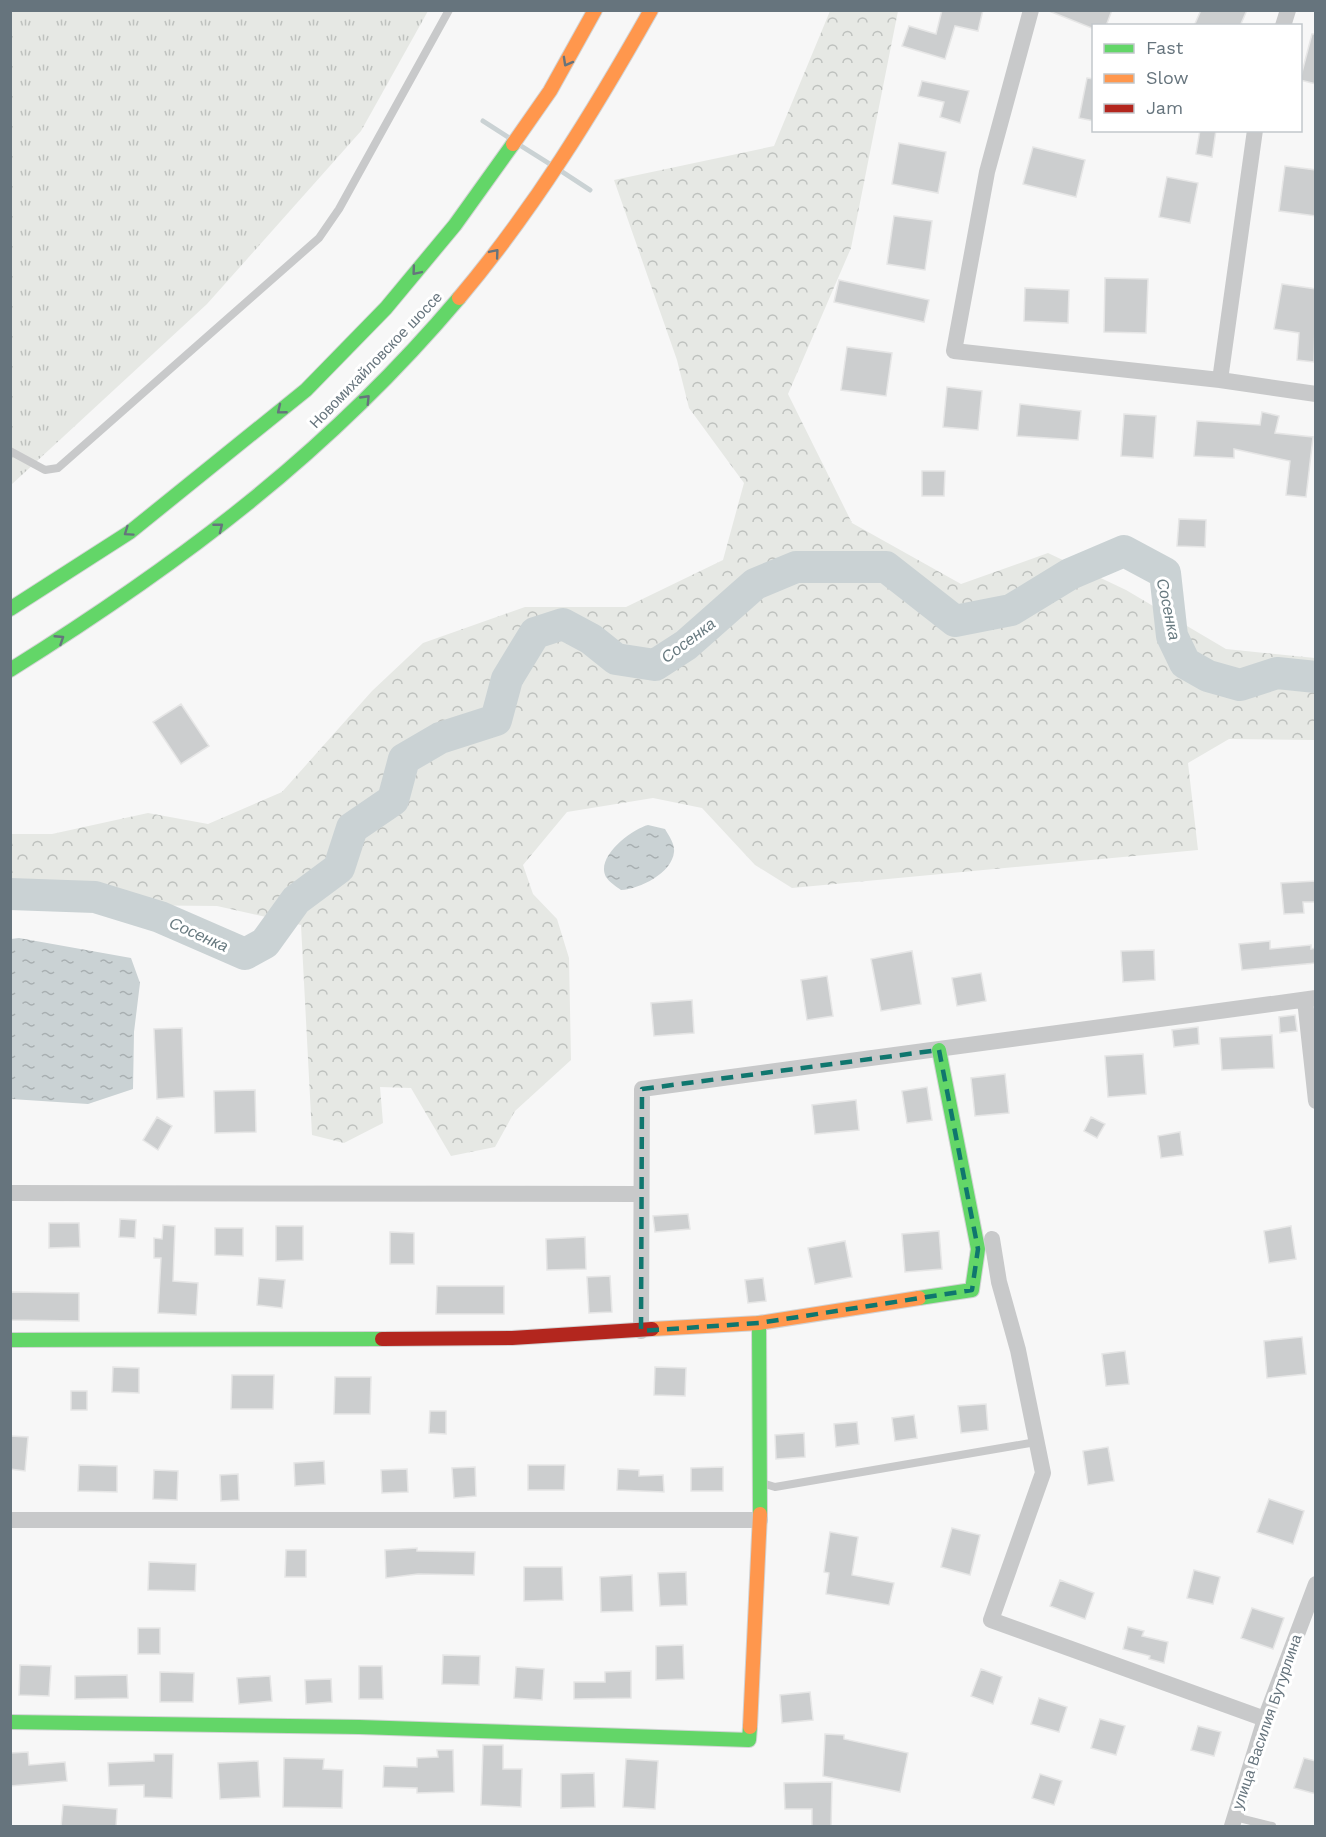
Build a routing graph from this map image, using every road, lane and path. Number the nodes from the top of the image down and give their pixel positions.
1 (449, 10) edge
2 (595, 10) edge
3 (651, 10) edge
4 (1031, 10) edge
5 (1255, 132) edge
6 (1220, 380) junction
7 (1316, 394) edge
8 (10, 451) edge
9 (10, 609) edge
10 (10, 670) edge
11 (1310, 999) edge
12 (939, 1050) junction
13 (1316, 1101) edge
14 (10, 1193) edge
15 (641, 1194) junction
16 (992, 1239) dead end
17 (759, 1323) junction
18 (641, 1331) junction
19 (10, 1340) edge
20 (1036, 1442) junction
21 (759, 1482) junction
22 (10, 1520) edge
23 (760, 1520) junction
24 (1316, 1584) edge
25 (1265, 1719) junction
26 (10, 1722) edge
27 (1234, 1822) edge
28 (1272, 1827) edge

1 - 8 lane
2 -> 9 street, Новомихайловское шоссе
10 -> 3 street, Новомихайловское шоссе
4 - 6 street
5 - 6 street
6 - 7 street
11 - 12 street
11 - 13 street
12 - 15 street
12 - 17 street
14 - 15 street
15 - 18 street
16 - 20 street
17 - 18 street
17 - 21 street
18 - 19 street
20 - 21 lane
20 - 25 street
21 - 23 street
22 - 23 street
23 - 26 street
24 - 25 street, улица Василия Бутурлина
25 - 27 street, улица Василия Бутурлина
27 - 28 lane

